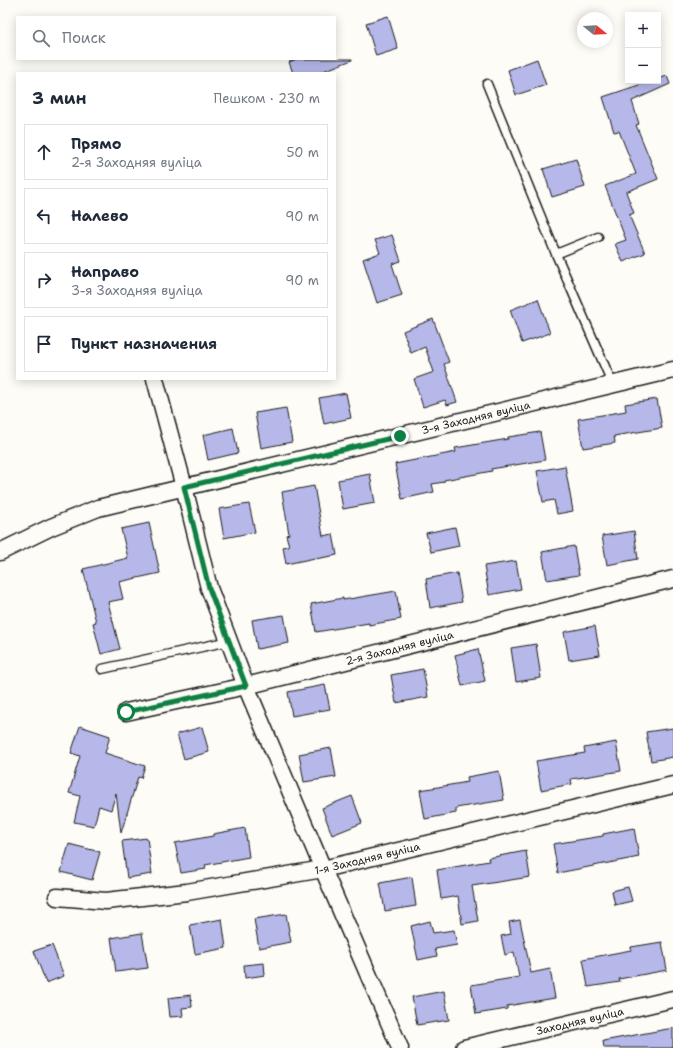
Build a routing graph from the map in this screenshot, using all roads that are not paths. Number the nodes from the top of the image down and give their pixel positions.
1 (487, 84) dead end
2 (598, 237) dead end
3 (556, 254) junction
4 (673, 370) edge
5 (155, 380) edge
6 (613, 385) junction
7 (184, 487) junction
8 (0, 552) edge
9 (673, 579) edge
10 (229, 641) junction
11 (102, 669) dead end
12 (246, 686) junction
13 (126, 712) dead end
14 (673, 785) edge
15 (323, 869) junction
16 (56, 897) dead end
17 (673, 999) edge
18 (400, 1048) edge
19 (464, 1048) edge

1 - 3 lane
2 - 3 lane
3 - 6 lane
4 - 6 street, 3-я Заходняя вуліца
5 - 7 street
6 - 7 street, 3-я Заходняя вуліца
7 - 8 street, 3-я Заходняя вуліца
7 - 10 street
9 - 12 street, 2-я Заходняя вуліца
10 - 11 lane
10 - 12 street
12 - 13 street, 2-я Заходняя вуліца
12 - 15 street
14 - 15 street, 1-я Заходняя вуліца
15 - 16 street, 1-я Заходняя вуліца
15 - 18 street
17 - 19 street, Заходняя вуліца

